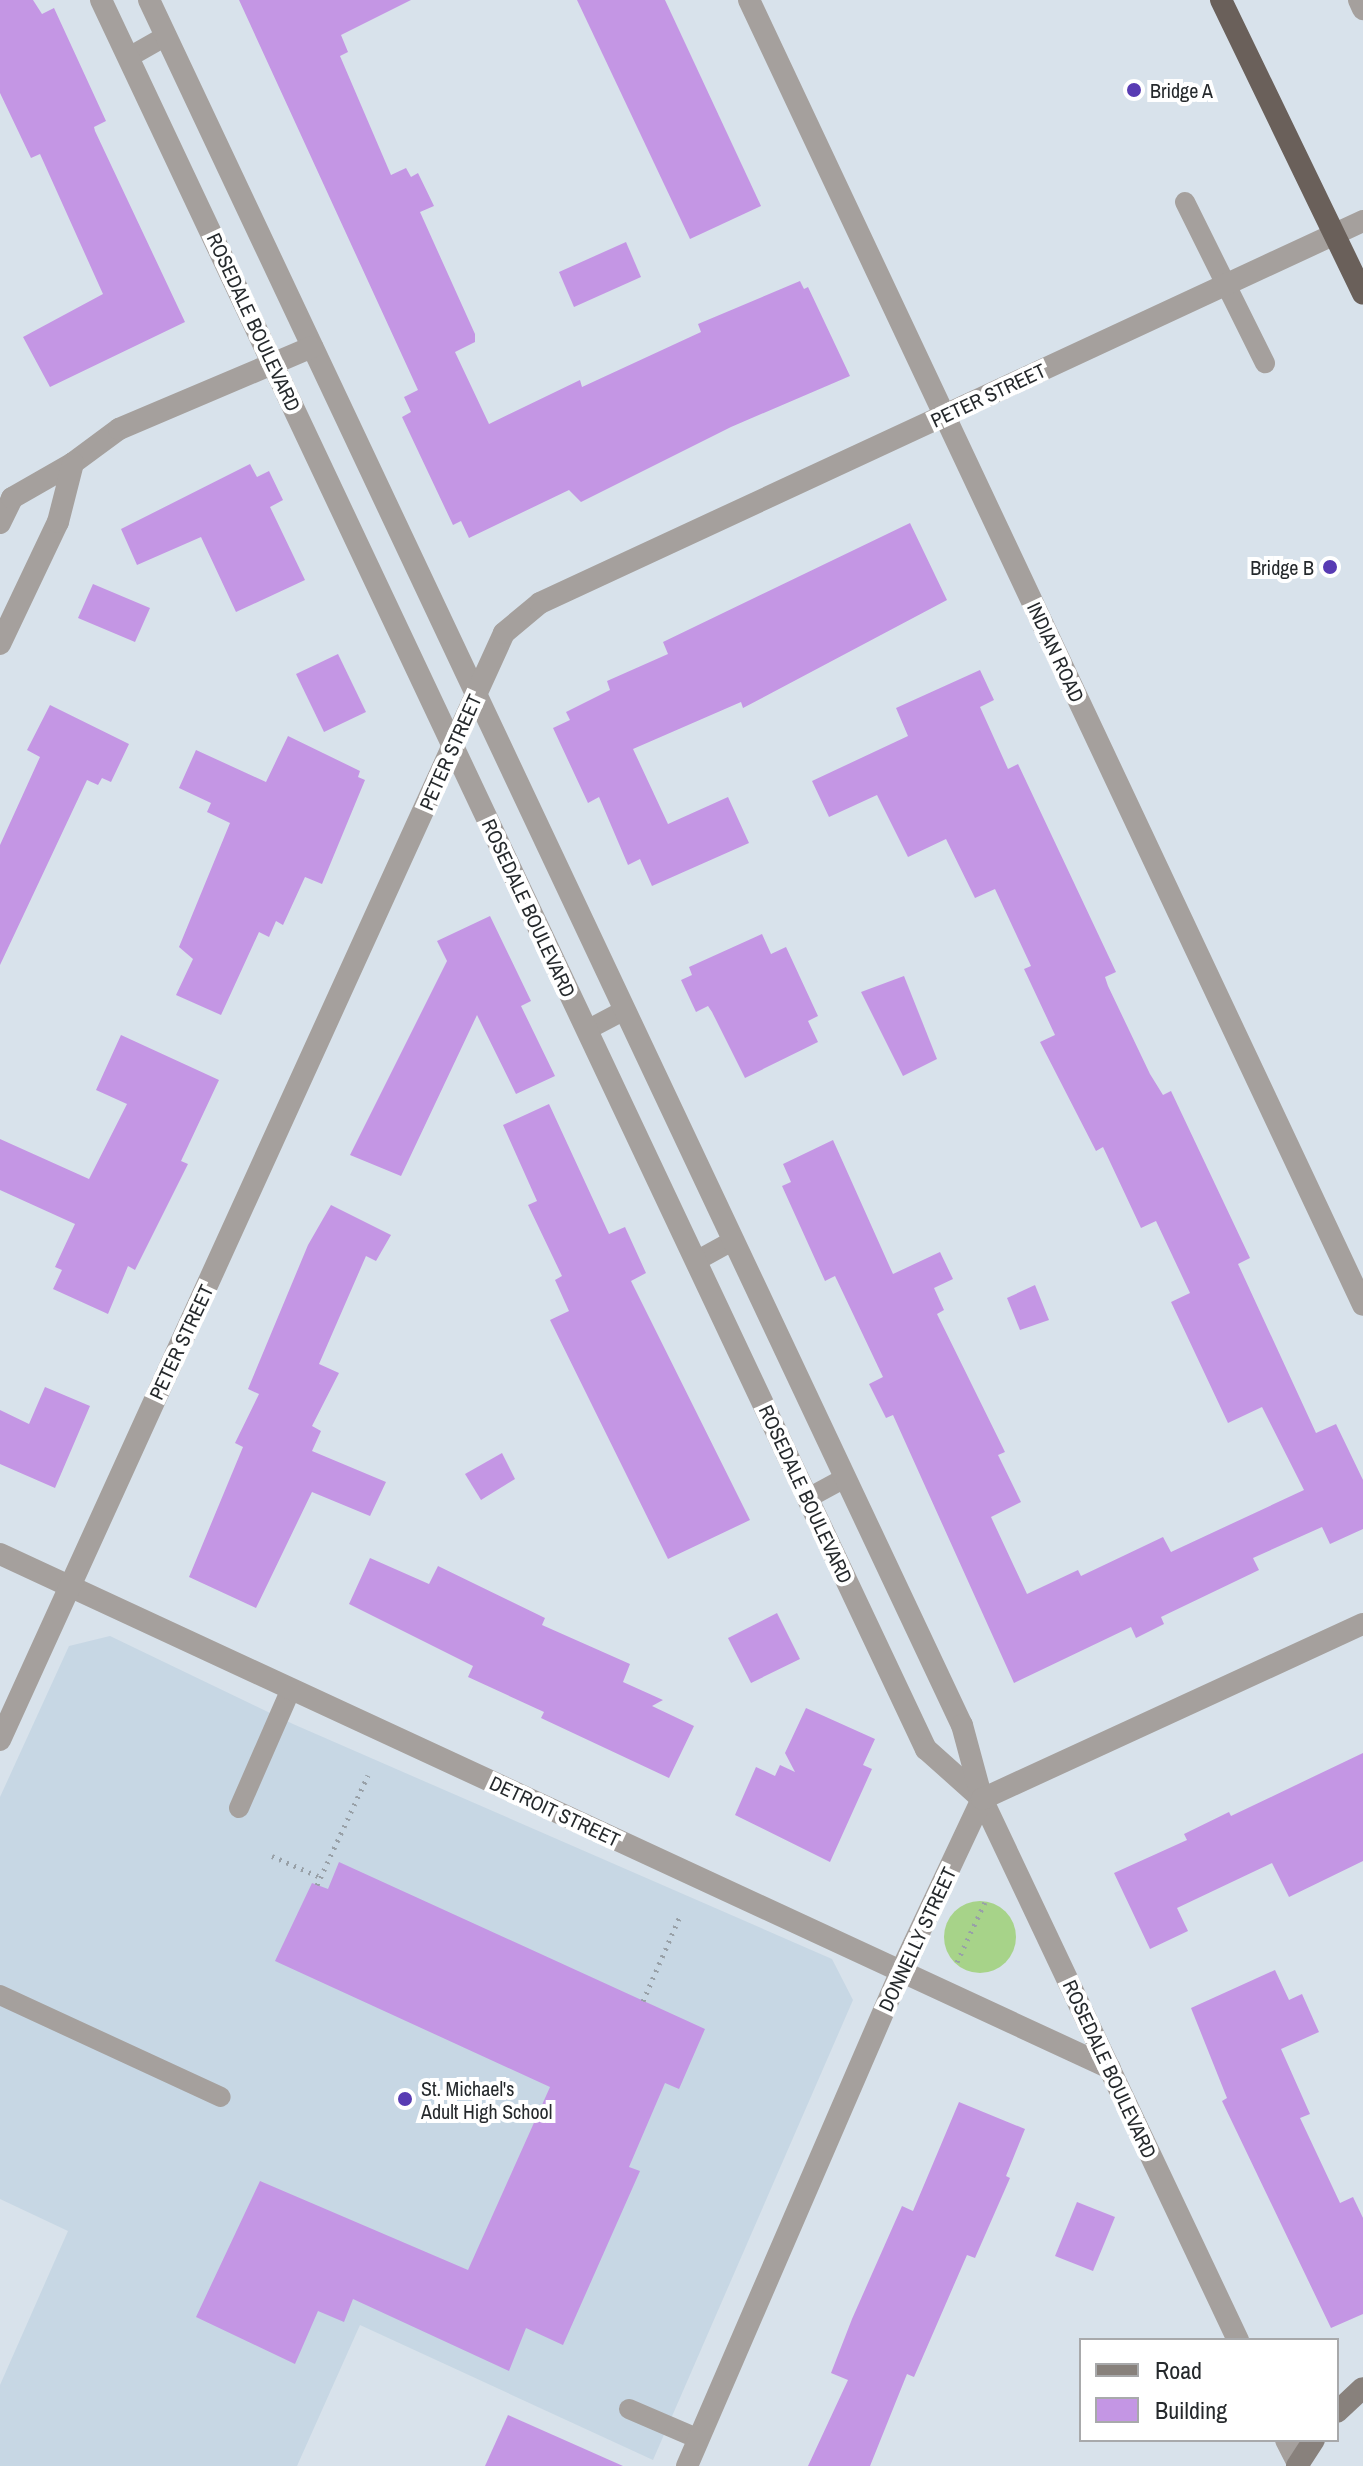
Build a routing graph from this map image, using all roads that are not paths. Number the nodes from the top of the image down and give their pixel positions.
1 (101, 0) edge
2 (149, 0) edge
3 (749, 0) edge
4 (1221, 0) edge
5 (1359, 0) edge
6 (1363, 9) edge
7 (166, 36) junction
8 (129, 57) junction
9 (1185, 202) dead end
10 (1363, 221) edge
11 (1226, 284) junction
12 (1363, 294) edge
13 (312, 347) junction
14 (1265, 363) dead end
15 (273, 364) junction
16 (945, 415) junction
17 (73, 463) junction
18 (0, 523) edge
19 (0, 644) edge
20 (477, 696) junction
21 (453, 746) junction
22 (625, 1010) junction
23 (587, 1030) junction
24 (734, 1240) junction
25 (696, 1261) junction
26 (1363, 1305) edge
27 (845, 1478) junction
28 (808, 1498) junction
29 (0, 1554) edge
30 (70, 1586) junction
31 (1363, 1624) edge
32 (291, 1689) junction
33 (0, 1740) edge
34 (982, 1799) junction
35 (239, 1808) dead end
36 (901, 1971) junction
37 (0, 1995) edge
38 (1110, 2068) junction
39 (221, 2097) dead end
40 (1237, 2338) edge
41 (1363, 2388) edge
42 (629, 2409) dead end
43 (1339, 2410) edge
44 (699, 2439) junction
45 (1287, 2442) edge
46 (1313, 2442) edge
47 (1298, 2465) edge
48 (687, 2466) edge

1 - 8 street, ROSEDALE BOULEVARD
2 - 7 street, ROSEDALE BOULEVARD
3 - 16 street, INDIAN ROAD
4 - 12 highway
5 - 6 street
7 - 8 lane
7 - 13 street, ROSEDALE BOULEVARD
8 - 15 street, ROSEDALE BOULEVARD
9 - 11 lane
10 - 11 street, PETER STREET
11 - 14 lane
11 - 16 street, PETER STREET
13 - 15 street
13 - 20 street, ROSEDALE BOULEVARD
15 - 17 street
15 - 21 street, ROSEDALE BOULEVARD
16 - 20 street, PETER STREET
16 - 26 street, INDIAN ROAD
17 - 18 street
17 - 19 street
20 - 21 street, PETER STREET
20 - 22 street, ROSEDALE BOULEVARD
21 - 23 street, ROSEDALE BOULEVARD
21 - 30 street, PETER STREET
22 - 23 lane
22 - 24 street, ROSEDALE BOULEVARD
23 - 25 street, ROSEDALE BOULEVARD
24 - 25 lane
24 - 27 street, ROSEDALE BOULEVARD
25 - 28 street, ROSEDALE BOULEVARD
27 - 28 lane
27 - 34 street, ROSEDALE BOULEVARD
28 - 34 street, ROSEDALE BOULEVARD
29 - 30 street, DETROIT STREET
30 - 32 street, DETROIT STREET
30 - 33 street, PETER STREET
31 - 34 street
32 - 35 lane
32 - 36 street, DETROIT STREET
34 - 36 street, DONNELLY STREET
34 - 38 street, ROSEDALE BOULEVARD
36 - 38 street, DETROIT STREET
36 - 44 street, DONNELLY STREET
37 - 39 lane
38 - 40 street, ROSEDALE BOULEVARD
41 - 43 main road
42 - 44 lane
44 - 48 street, DONNELLY STREET
45 - 47 street
46 - 47 main road

